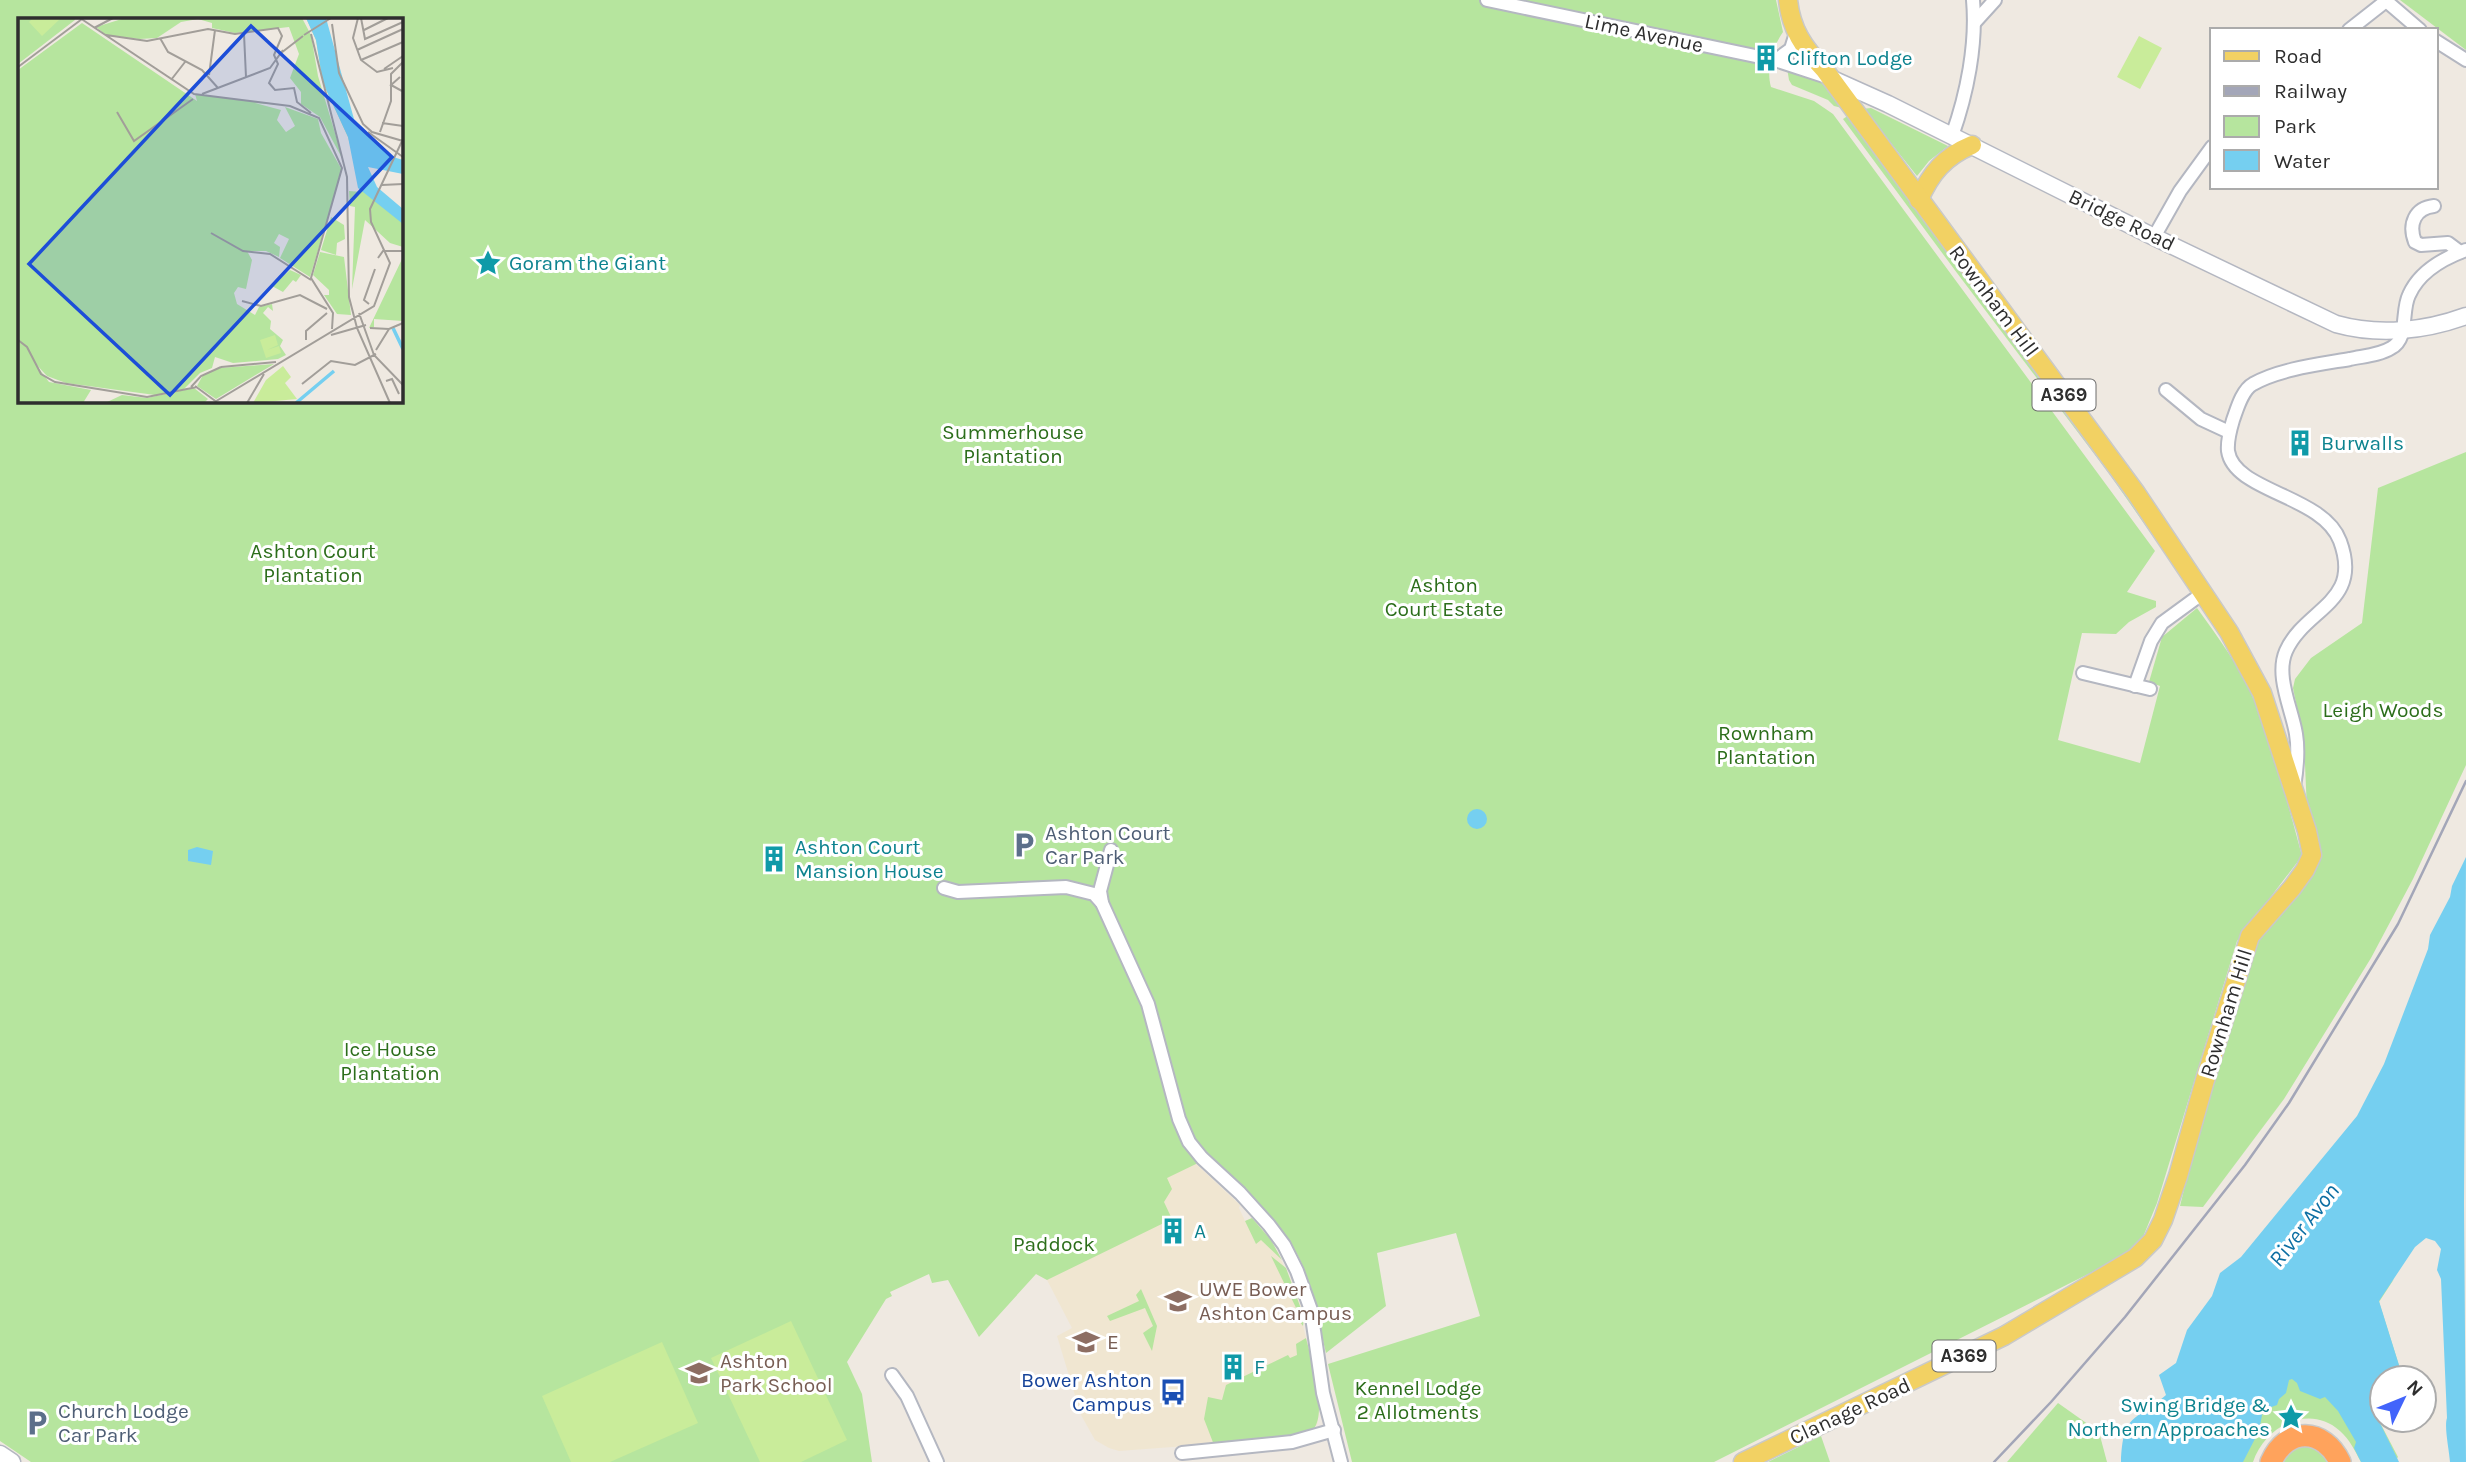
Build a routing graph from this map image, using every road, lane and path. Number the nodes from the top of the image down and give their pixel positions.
1 (1487, 0) edge
2 (1788, 0) edge
3 (1973, 0) edge
4 (1995, 0) edge
5 (2386, 0) edge
6 (1975, 22) junction
7 (2351, 28) edge
8 (2418, 28) edge
9 (1796, 33) junction
10 (2438, 42) edge
11 (1769, 59) junction
12 (2466, 61) edge
13 (1827, 73) junction
14 (1952, 136) junction
15 (1972, 145) junction
16 (2210, 150) edge
17 (1919, 200) junction
18 (2426, 204) dead end
19 (2154, 237) junction
20 (2463, 251) edge
21 (2466, 310) edge
22 (2466, 316) edge
23 (2422, 328) junction
24 (2403, 330) junction
25 (2166, 390) dead end
26 (2229, 432) junction
27 (2203, 593) junction
28 (2083, 673) dead end
29 (2135, 686) junction
30 (2150, 689) dead end
31 (2294, 788) junction
32 (1111, 849) dead end
33 (944, 888) dead end
34 (1102, 903) junction
35 (2163, 1220) joint
36 (892, 1375) dead end
37 (1334, 1430) junction
38 (1182, 1453) dead end
39 (0, 1454) edge
40 (12, 1462) edge
41 (937, 1462) edge
42 (1341, 1462) edge
43 (1743, 1462) edge
44 (2271, 1462) edge
45 (2340, 1462) edge

1 - 11 street, Lime Avenue
2 - 9 main road, A369
2 - 13 main road, A369
3 - 6 street
4 - 6 street
5 - 7 street
5 - 8 street
6 - 14 street
9 - 11 street
9 - 13 main road, A369
10 - 12 street
11 - 13 street, Lime Avenue
13 - 14 main road, Bridge Road
13 - 17 main road, Rownham Hill / A369
14 - 15 main road, Bridge Road
15 - 17 main road
15 - 19 main road, Bridge Road
16 - 19 street
17 - 27 main road, Rownham Hill / A369
18 - 20 street
19 - 24 main road, Bridge Road
20 - 24 street
21 - 23 main road, Bridge Road
22 - 23 main road, Bridge Road
23 - 24 main road, Bridge Road
24 - 26 street
25 - 26 street
26 - 31 street
27 - 29 street
27 - 31 main road, Rownham Hill / A369
28 - 29 street
29 - 30 street
31 - 35 main road, Rownham Hill / A369
32 - 34 street
33 - 34 street
34 - 37 street
35 - 43 main road, Clanage Road / A369
36 - 41 street
37 - 38 street
37 - 42 street
39 - 40 main road
44 - 45 highway

